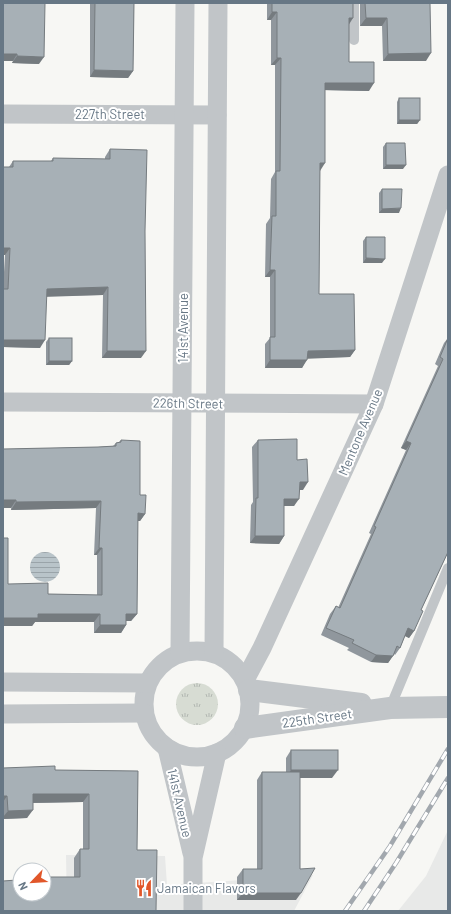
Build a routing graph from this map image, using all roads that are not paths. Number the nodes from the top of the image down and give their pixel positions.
1 (185, 3) edge
2 (218, 3) edge
3 (354, 3) edge
4 (354, 40) dead end
5 (3, 114) edge
6 (217, 114) junction
7 (184, 115) junction
8 (448, 175) edge
9 (3, 402) edge
10 (182, 403) junction
11 (215, 404) junction
12 (374, 404) junction
13 (448, 568) edge
14 (180, 653) junction
15 (214, 653) junction
16 (3, 682) edge
17 (147, 683) junction
18 (247, 685) junction
19 (448, 707) edge
20 (390, 708) junction
21 (144, 713) junction
22 (3, 714) edge
23 (245, 728) junction
24 (167, 748) junction
25 (216, 754) junction
26 (193, 858) junction
27 (193, 911) edge

1 - 7 street, 141st Avenue
2 - 6 street
3 - 4 lane
5 - 7 street, 227th Street
6 - 7 street, 227th Street
6 - 11 street
7 - 10 street, 141st Avenue
8 - 12 street, Mentone Avenue
9 - 10 street, 226th Street
10 - 11 street, 226th Street
10 - 14 street, 141st Avenue
11 - 12 street, 226th Street
11 - 15 street
12 - 18 street, Mentone Avenue
13 - 20 lane
14 - 15 street
14 - 17 street
15 - 18 street
16 - 17 street
17 - 21 street
18 - 20 street, 225th Street
18 - 23 street
19 - 20 street, 225th Street
20 - 23 street, 225th Street
21 - 22 street
21 - 24 street
23 - 25 street
24 - 25 street
24 - 26 street, 141st Avenue
25 - 26 street, 141st Avenue
26 - 27 street, 141st Avenue

